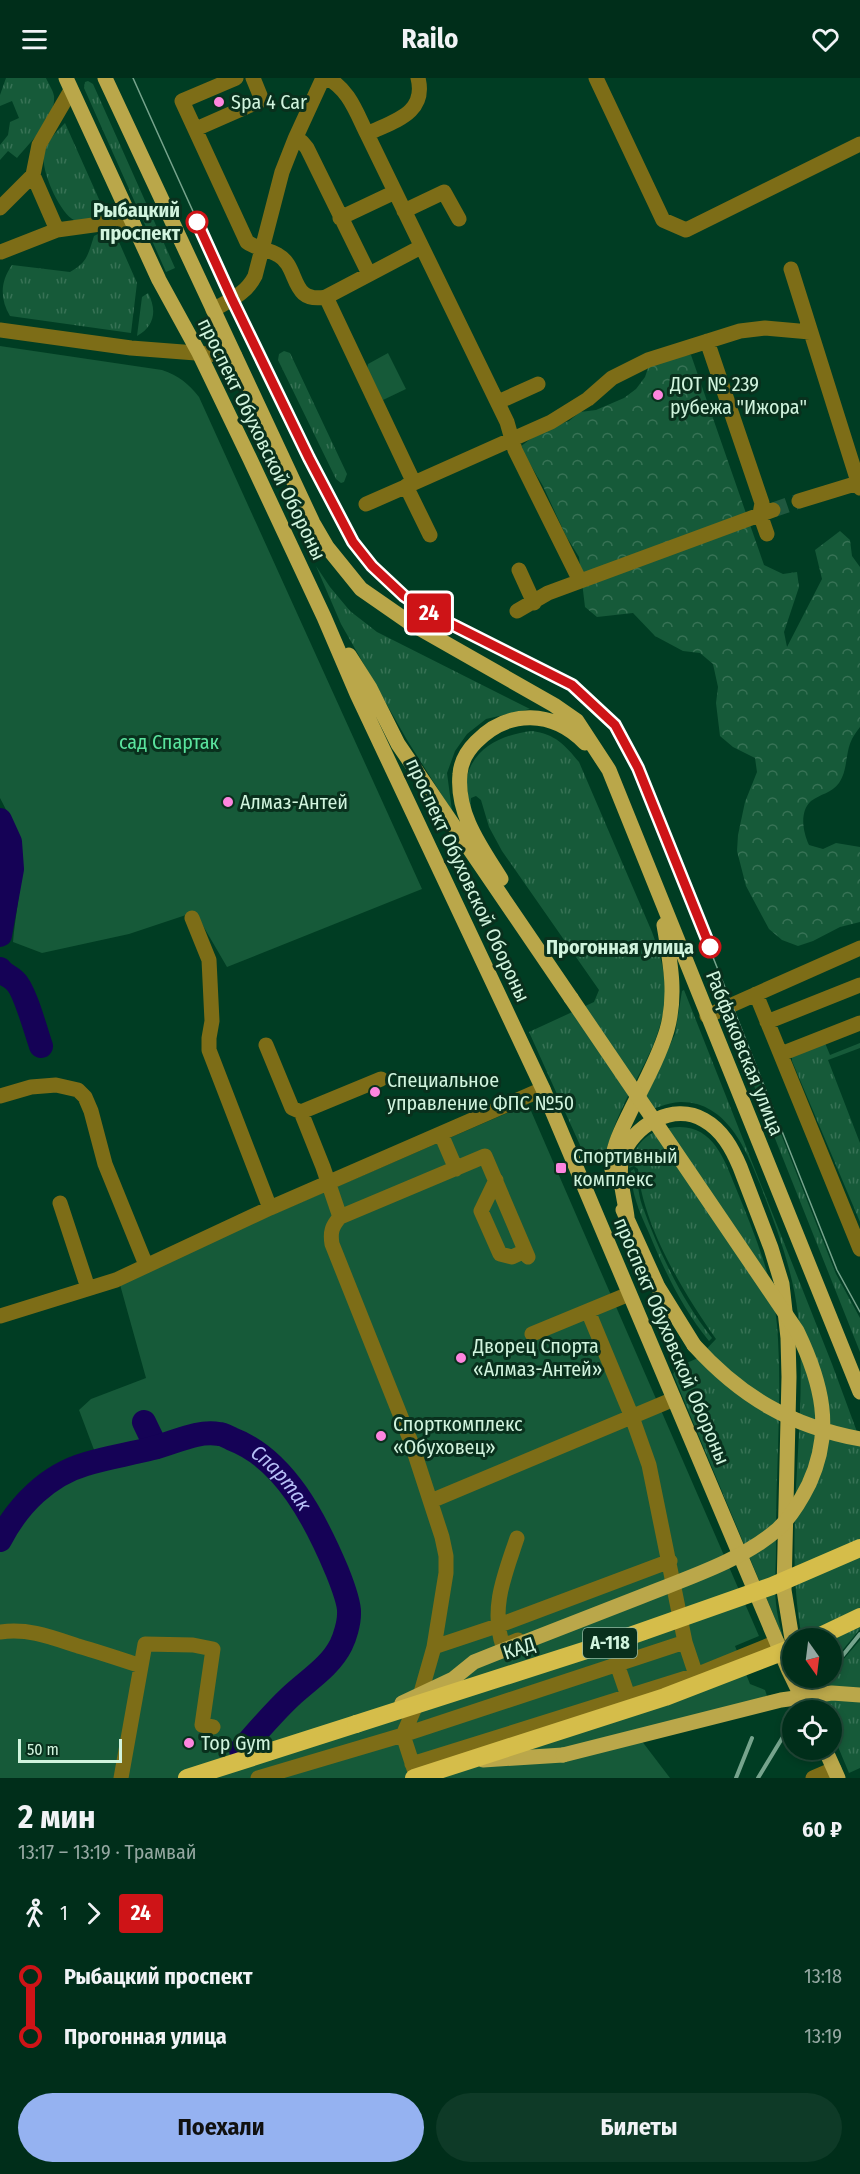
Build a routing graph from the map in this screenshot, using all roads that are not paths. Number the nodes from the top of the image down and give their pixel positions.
1 (105, 78) edge
2 (236, 78) edge
3 (253, 78) edge
4 (325, 78) edge
5 (418, 78) edge
6 (596, 78) edge
7 (68, 84) edge
8 (196, 129) junction
9 (367, 134) junction
10 (295, 139) junction
11 (860, 144) edge
12 (33, 175) junction
13 (395, 192) junction
14 (0, 208) edge
15 (404, 211) junction
16 (340, 218) junction
17 (459, 219) dead end
18 (133, 223) junction
19 (57, 230) junction
20 (421, 247) junction
21 (262, 250) junction
22 (0, 252) edge
23 (791, 269) dead end
24 (369, 274) junction
25 (326, 297) junction
26 (213, 310) junction
27 (0, 330) edge
28 (810, 332) junction
29 (707, 341) junction
30 (199, 353) junction
31 (235, 356) junction
32 (538, 384) dead end
33 (498, 402) junction
34 (512, 438) junction
35 (410, 484) junction
36 (859, 486) edge
37 (799, 501) tunnel mouth
38 (366, 504) dead end
39 (767, 512) junction
40 (767, 534) dead end
41 (430, 535) dead end
42 (519, 570) dead end
43 (348, 575) joint
44 (580, 581) junction
45 (534, 603) junction
46 (517, 611) dead end
47 (324, 617) junction
48 (609, 770) junction
49 (660, 899) junction
50 (516, 917) junction
51 (192, 918) dead end
52 (860, 948) edge
53 (860, 985) edge
54 (756, 994) junction
55 (707, 1016) junction
56 (767, 1022) junction
57 (860, 1023) edge
58 (266, 1045) dead end
59 (780, 1054) junction
60 (381, 1079) dead end
61 (543, 1089) junction
62 (0, 1096) edge
63 (301, 1112) junction
64 (441, 1134) junction
65 (456, 1169) junction
66 (496, 1180) junction
67 (329, 1183) junction
68 (60, 1203) dead end
69 (270, 1208) junction
70 (340, 1217) junction
71 (627, 1217) junction
72 (860, 1249) edge
73 (146, 1265) junction
74 (88, 1288) junction
75 (629, 1294) junction
76 (588, 1311) junction
77 (0, 1316) edge
78 (532, 1334) dead end
79 (860, 1392) edge
80 (674, 1400) junction
81 (632, 1417) junction
82 (860, 1439) edge
83 (431, 1501) junction
84 (517, 1538) dead end
85 (860, 1548) edge
86 (670, 1561) junction
87 (576, 1617) dead end
88 (860, 1617) edge
89 (497, 1626) junction
90 (786, 1628) edge
91 (837, 1628) edge
92 (0, 1632) edge
93 (782, 1632) edge
94 (686, 1642) junction
95 (782, 1645) edge
96 (782, 1645) edge
97 (434, 1647) junction
98 (617, 1665) junction
99 (141, 1666) junction
100 (696, 1675) junction
101 (860, 1695) edge
102 (628, 1696) junction
103 (356, 1724) junction
104 (213, 1727) dead end
105 (403, 1735) junction
106 (830, 1760) edge
107 (465, 1761) junction
108 (414, 1773) edge
109 (836, 1774) edge
110 (122, 1778) edge
111 (187, 1778) edge
112 (258, 1778) edge
113 (813, 1778) edge

1 - 26 main road, проспект Обуховской Обороны
2 - 8 street
3 - 8 street
4 - 9 street
4 - 10 street
5 - 9 street
6 - 11 street
7 - 12 street
7 - 18 main road, проспект Обуховской Обороны
8 - 21 street
9 - 13 street
10 - 16 street
10 - 21 street
12 - 14 street
12 - 19 street
13 - 15 street
13 - 16 street
15 - 17 street
15 - 20 street
16 - 24 street
18 - 19 street
18 - 30 main road, проспект Обуховской Обороны
19 - 22 street
20 - 24 street
20 - 33 street
21 - 25 street
21 - 26 street
23 - 28 street
24 - 25 street
25 - 35 street
26 - 31 main road, проспект Обуховской Обороны
27 - 30 street
28 - 29 street
28 - 36 street
29 - 34 street
29 - 39 street
30 - 31 street
30 - 47 main road, проспект Обуховской Обороны
31 - 43 main road, проспект Обуховской Обороны
32 - 33 street
33 - 34 street
34 - 35 street
34 - 44 street
35 - 38 street
35 - 41 street
36 - 37 street
39 - 40 street
39 - 44 street
42 - 45 street
43 - 48 main road, Рабфаковская улица
44 - 45 street
45 - 46 street
47 - 50 main road
47 - 61 main road, проспект Обуховской Обороны
48 - 49 main road, Рабфаковская улица
48 - 50 main road
49 - 55 main road, Рабфаковская улица
49 - 71 main road
50 - 103 main road, bridge
51 - 69 street
52 - 54 street
53 - 56 street
54 - 55 street
54 - 56 street
55 - 79 main road, Рабфаковская улица
56 - 59 street
57 - 59 street
58 - 63 street
59 - 72 street
60 - 63 street
61 - 64 street
61 - 75 main road, проспект Обуховской Обороны
62 - 73 street
63 - 67 street
64 - 65 street
64 - 67 street
65 - 66 street
65 - 70 street
66 - 66 street
67 - 69 street
67 - 70 street
68 - 74 street
69 - 73 street
70 - 83 street
71 - 82 main road, bridge
71 - 90 main road
73 - 74 street
74 - 77 street
75 - 76 street
75 - 80 main road, проспект Обуховской Обороны
76 - 78 street
76 - 81 street
80 - 81 street
80 - 93 main road, проспект Обуховской Обороны
81 - 83 street
81 - 86 street
83 - 97 street
84 - 89 street
85 - 103 highway, КАД / А-118, bridge
86 - 89 street
86 - 94 street
87 - 89 street
88 - 91 highway
89 - 97 street
92 - 99 street
94 - 98 street
94 - 100 street
95 - 100 street
96 - 107 highway, bridge
97 - 105 street
98 - 102 street
98 - 105 street
99 - 104 street
99 - 110 street
100 - 102 street
101 - 107 main road, bridge
102 - 108 street
103 - 111 highway, КАД / А-118
105 - 108 street
105 - 112 street
106 - 109 main road
107 - 108 highway, bridge
109 - 113 street

